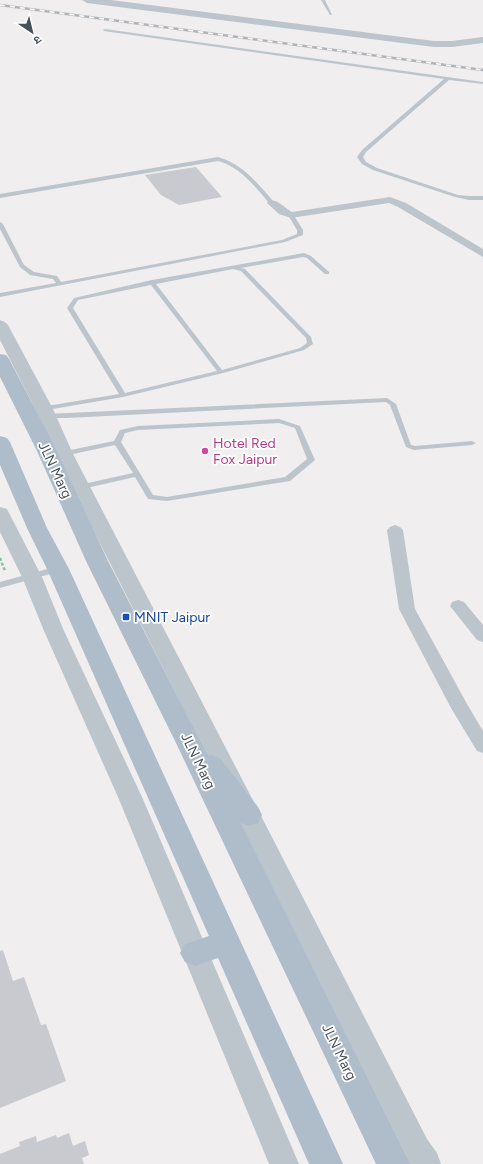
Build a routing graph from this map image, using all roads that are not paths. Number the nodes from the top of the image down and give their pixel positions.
1 (87, 0) edge
2 (323, 0) edge
3 (331, 14) dead end
4 (105, 30) dead end
5 (483, 40) edge
6 (448, 78) junction
7 (483, 83) edge
8 (0, 196) edge
9 (483, 198) edge
10 (272, 203) joint
11 (290, 215) junction
12 (0, 224) edge
13 (483, 254) edge
14 (233, 267) junction
15 (327, 273) dead end
16 (152, 282) junction
17 (60, 284) junction
18 (0, 295) edge
19 (0, 325) edge
20 (0, 359) edge
21 (221, 372) junction
22 (123, 395) junction
23 (36, 413) junction
24 (0, 442) edge
25 (117, 442) junction
26 (472, 443) dead end
27 (64, 454) junction
28 (136, 475) junction
29 (82, 487) junction
30 (0, 513) edge
31 (395, 530) dead end
32 (107, 558) junction
33 (58, 569) junction
34 (32, 577) junction
35 (0, 585) edge
36 (458, 606) dead end
37 (483, 636) edge
38 (189, 743) junction
39 (483, 746) edge
40 (249, 815) junction
41 (226, 943) junction
42 (194, 953) junction
43 (284, 1164) edge
44 (326, 1164) edge
45 (393, 1164) edge
46 (426, 1164) edge

1 - 5 street
2 - 3 lane
4 - 6 lane
6 - 7 lane
6 - 9 lane
8 - 10 lane
10 - 11 street
11 - 13 street
11 - 17 lane
12 - 17 lane
14 - 15 lane
14 - 16 lane
14 - 21 lane
16 - 21 lane
16 - 22 lane
17 - 18 lane
19 - 23 street
20 - 23 main road, JLN Marg
21 - 22 lane
22 - 23 lane
23 - 26 lane
23 - 27 street
23 - 32 main road, JLN Marg
24 - 33 main road
25 - 27 lane
25 - 28 lane
25 - 28 lane
27 - 29 street
28 - 29 lane
29 - 32 street
30 - 34 street
31 - 39 street
32 - 38 main road, JLN Marg
32 - 40 street
33 - 34 lane
33 - 41 main road
34 - 35 lane
34 - 42 street
36 - 37 street
38 - 40 main road
38 - 45 main road, JLN Marg
40 - 46 street
41 - 42 main road
41 - 44 main road
42 - 43 street

